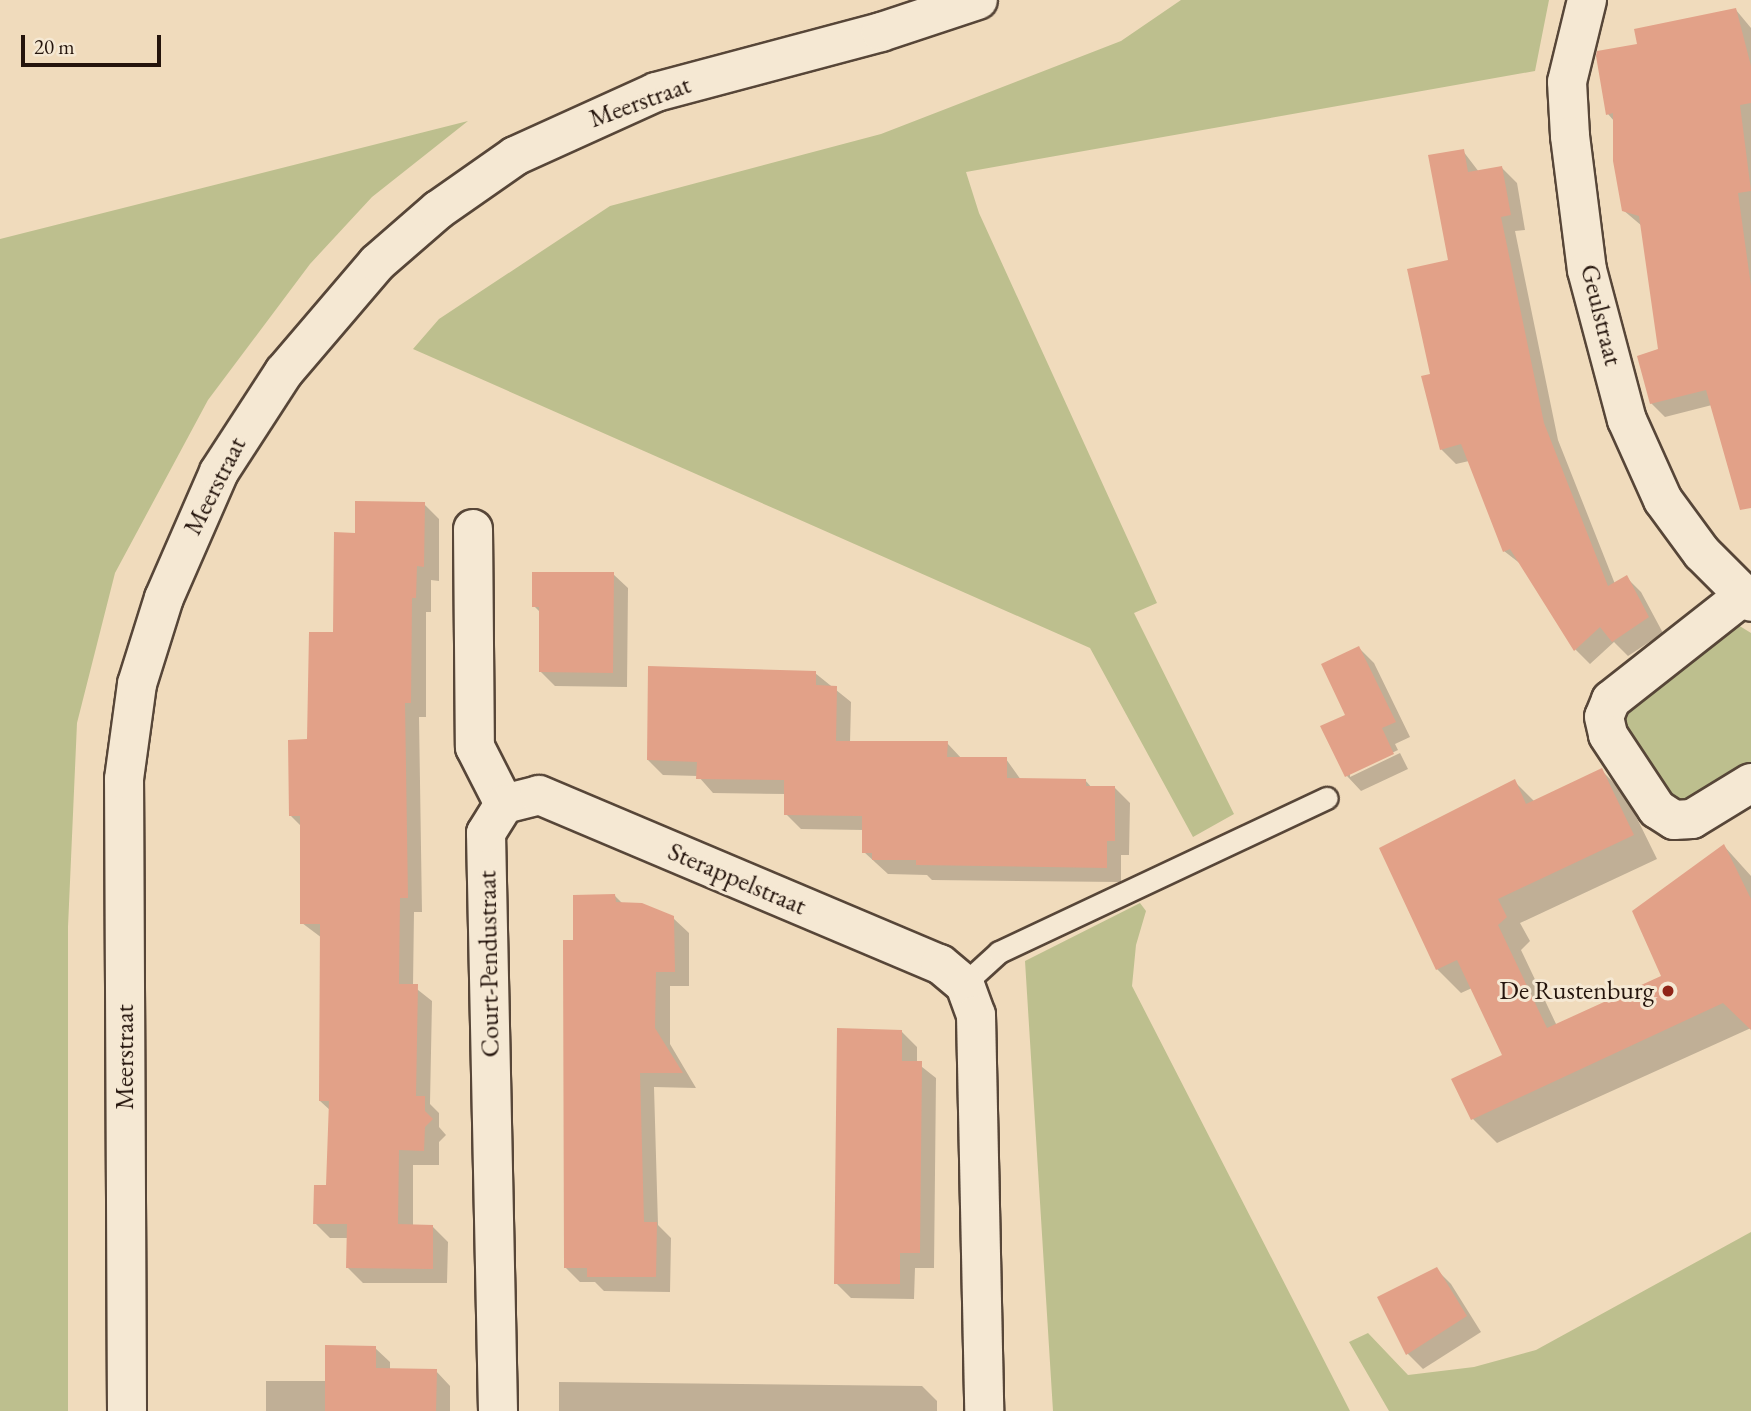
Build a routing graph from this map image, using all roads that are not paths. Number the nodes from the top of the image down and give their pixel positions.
1 (978, 0) edge
2 (1587, 0) edge
3 (473, 529) dead end
4 (1747, 600) edge
5 (1751, 783) edge
6 (1327, 798) dead end
7 (504, 804) junction
8 (964, 984) junction
9 (127, 1411) edge
10 (498, 1411) edge
11 (984, 1411) edge

1 - 9 street, Meerstraat
2 - 4 street, Geulstraat
3 - 7 street
4 - 5 street, Geulstraat
6 - 8 lane
7 - 8 street, Sterappelstraat
7 - 10 street, Court-Pendustraat
8 - 11 street

